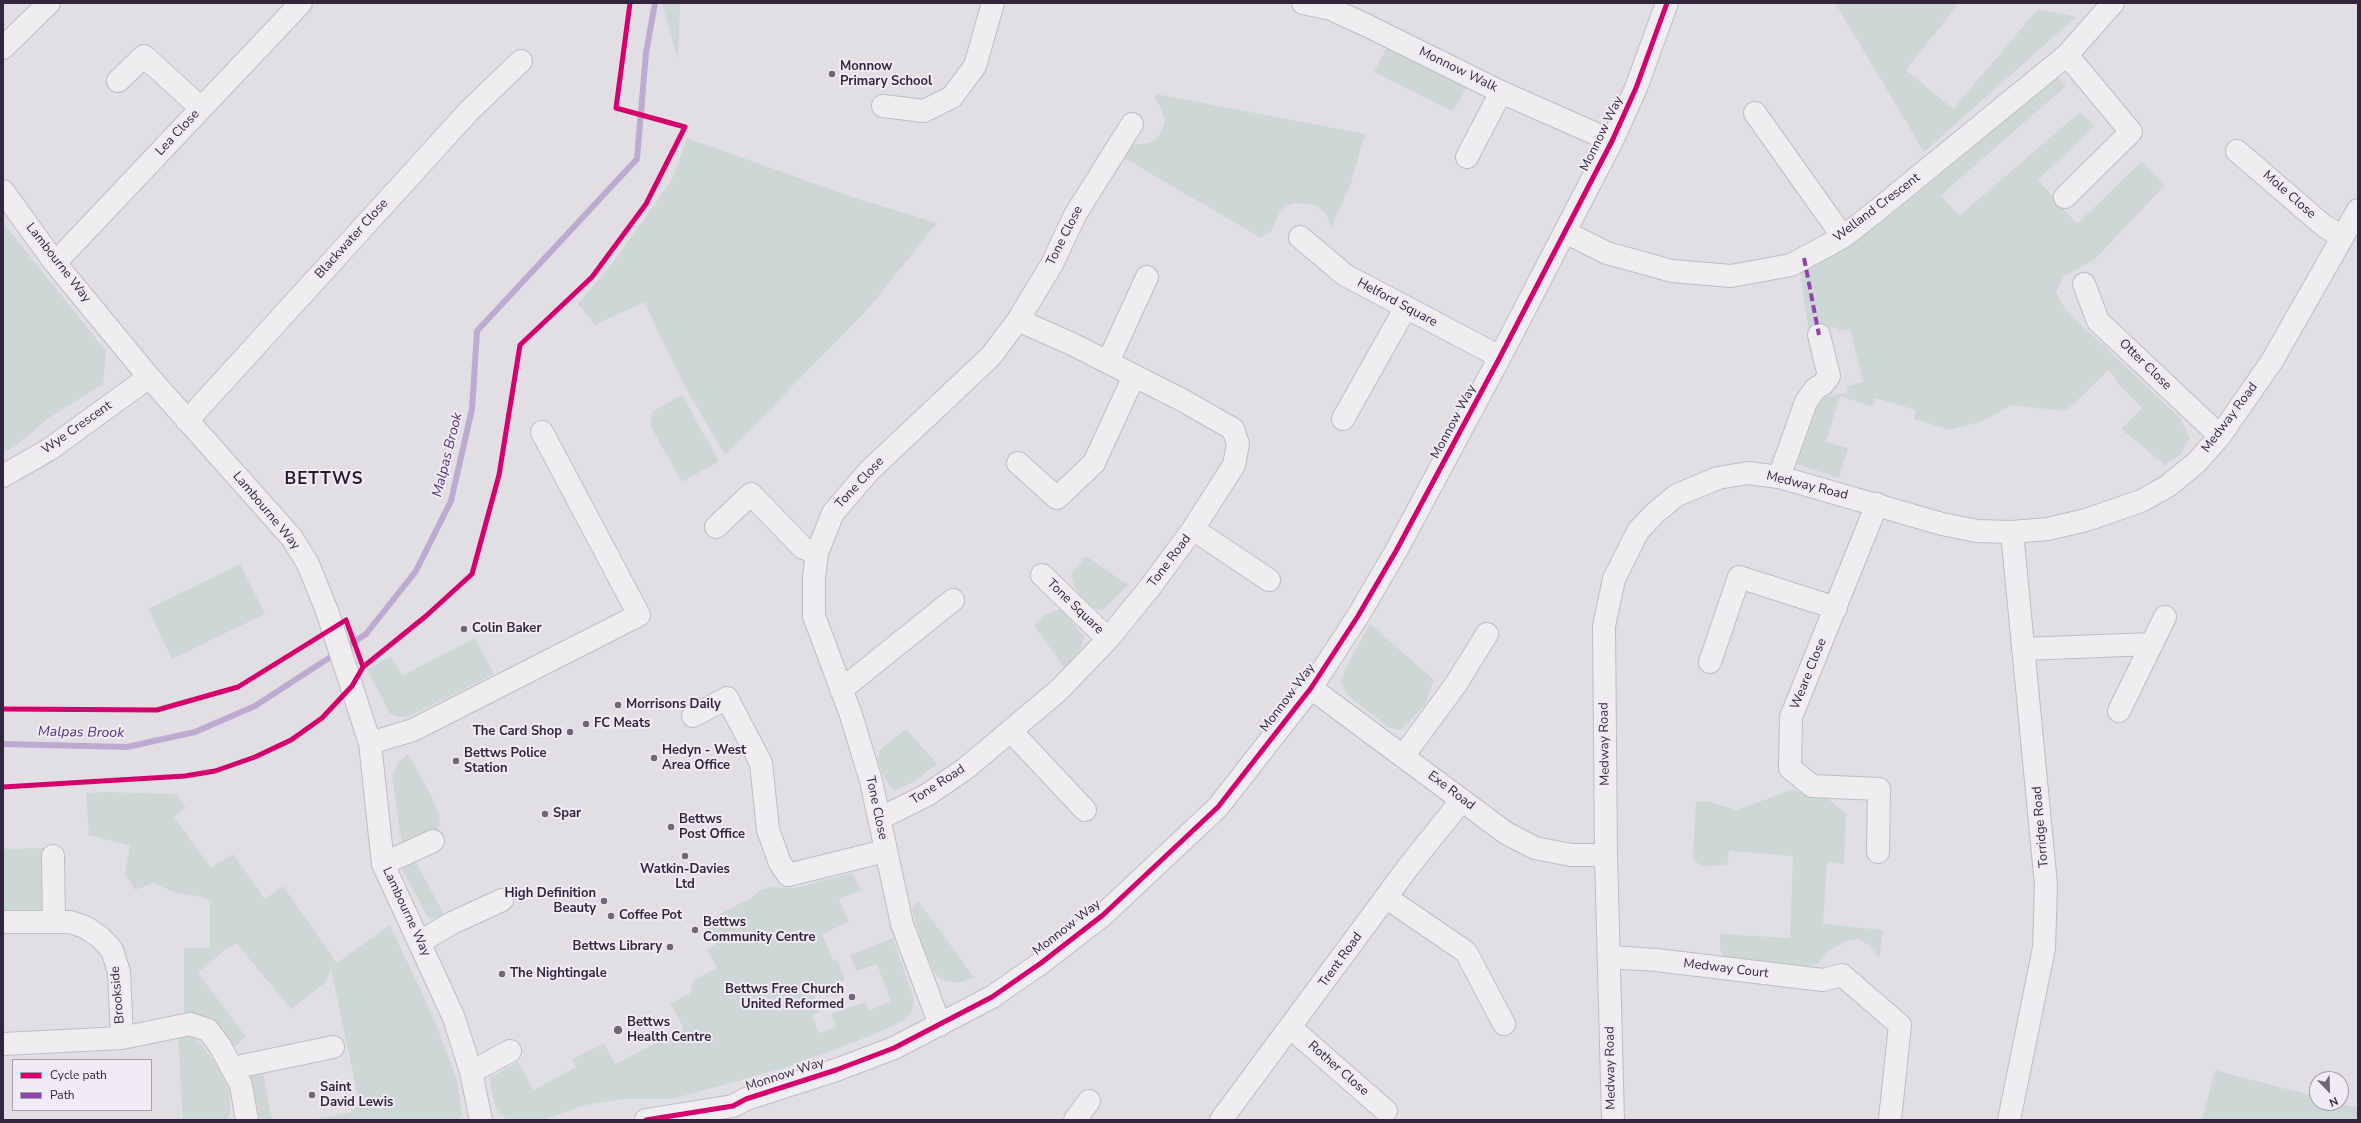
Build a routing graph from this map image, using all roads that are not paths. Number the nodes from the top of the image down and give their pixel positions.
1 (48, 3) edge
2 (301, 3) edge
3 (993, 3) edge
4 (1303, 3) edge
5 (1667, 3) edge
6 (2113, 3) edge
7 (3, 48) edge
8 (2067, 55) junction
9 (521, 61) dead end
10 (118, 81) dead end
11 (1501, 92) junction
12 (883, 106) dead end
13 (201, 108) junction
14 (1755, 113) dead end
15 (1132, 124) dead end
16 (1612, 141) junction
17 (2237, 151) dead end
18 (1467, 157) dead end
19 (3, 191) edge
20 (2065, 197) dead end
21 (2358, 210) edge
22 (1565, 232) junction
23 (1300, 237) dead end
24 (1843, 237) junction
25 (2342, 237) junction
26 (55, 263) junction
27 (1147, 278) dead end
28 (2084, 284) dead end
29 (1406, 307) junction
30 (1018, 320) junction
31 (1820, 335) dead end
32 (1500, 357) junction
33 (1108, 362) junction
34 (1134, 376) junction
35 (149, 377) junction
36 (1343, 419) dead end
37 (187, 421) junction
38 (542, 432) dead end
39 (2220, 436) junction
40 (1018, 463) dead end
41 (3, 476) edge
42 (1779, 476) junction
43 (1877, 504) junction
44 (716, 527) dead end
45 (1194, 529) junction
46 (2012, 532) junction
47 (817, 553) junction
48 (1042, 575) dead end
49 (1269, 580) dead end
50 (953, 600) dead end
51 (1836, 608) junction
52 (2165, 617) dead end
53 (1487, 634) dead end
54 (1108, 639) junction
55 (2152, 644) junction
56 (2023, 649) junction
57 (1710, 662) dead end
58 (1311, 688) junction
59 (840, 690) junction
60 (2119, 710) dead end
61 (693, 716) dead end
62 (1011, 731) junction
63 (370, 743) junction
64 (1404, 755) junction
65 (1462, 800) junction
66 (1084, 810) dead end
67 (879, 819) junction
68 (433, 841) dead end
69 (885, 851) junction
70 (1878, 852) dead end
71 (1606, 855) junction
72 (53, 856) dead end
73 (383, 864) junction
74 (1387, 898) junction
75 (502, 900) dead end
76 (3, 922) edge
77 (54, 922) junction
78 (420, 942) junction
79 (1608, 957) junction
80 (1504, 1024) dead end
81 (940, 1025) junction
82 (1291, 1028) junction
83 (122, 1038) junction
84 (3, 1044) edge
85 (333, 1047) dead end
86 (510, 1051) dead end
87 (232, 1068) junction
88 (471, 1072) junction
89 (1090, 1101) dead end
90 (1386, 1111) dead end
91 (735, 1113) edge
92 (1890, 1119) dead end
93 (247, 1120) edge
94 (481, 1120) edge
95 (646, 1120) edge
96 (1075, 1120) edge
97 (1221, 1120) edge
98 (1612, 1120) edge
99 (2009, 1120) edge

1 - 7 street
2 - 13 street, Lea Close
3 - 12 street
4 - 11 street, Monnow Walk
5 - 16 street, Monnow Way
6 - 8 street, Welland Crescent
8 - 20 street
8 - 24 street, Welland Crescent
9 - 37 street, Blackwater Close
10 - 13 street
11 - 16 street, Monnow Walk
11 - 18 street
13 - 26 street, Lea Close
14 - 24 street
15 - 30 street, Tone Close
16 - 22 street, Monnow Way
17 - 25 street, Mole Close
19 - 26 street, Lambourne Way
21 - 25 street, Medway Road
22 - 24 street, Welland Crescent
22 - 32 street, Monnow Way
23 - 29 street, Helford Square
25 - 39 street, Medway Road
26 - 35 street, Lambourne Way
27 - 33 street
28 - 39 street, Otter Close
29 - 32 street, Helford Square
29 - 36 street
30 - 33 street, Tone Road
30 - 47 street, Tone Close
31 - 42 street
32 - 58 street, Monnow Way
33 - 34 street, Tone Road
34 - 40 street
34 - 45 street, Tone Road
35 - 37 street, Lambourne Way
35 - 41 street, Wye Crescent
37 - 63 street, Lambourne Way
38 - 63 street
39 - 46 street, Medway Road
42 - 43 street, Medway Road
42 - 71 street, Medway Road
43 - 46 street, Medway Road
43 - 51 street, Weare Close
44 - 47 street
45 - 49 street
45 - 54 street, Tone Road
46 - 56 street, Torridge Road
47 - 59 street, Tone Close
48 - 54 street, Tone Square
50 - 59 street
51 - 57 street
51 - 70 street, Weare Close
52 - 55 street
53 - 64 street
54 - 62 street, Tone Road
55 - 56 street
55 - 60 street
56 - 99 street, Torridge Road
58 - 64 street, Exe Road
58 - 81 street, Monnow Way
59 - 67 street, Tone Close
61 - 69 street
62 - 66 street
62 - 67 street, Tone Road
63 - 73 street, Lambourne Way
64 - 65 street, Exe Road
65 - 71 street, Exe Road
65 - 74 street, Trent Road
67 - 69 street, Tone Close
68 - 73 street
69 - 81 street, Tone Close
71 - 79 street, Medway Road
72 - 77 street
73 - 78 street, Lambourne Way
74 - 80 street
74 - 82 street, Trent Road
75 - 78 street
76 - 77 street, Brookside
77 - 83 street, Brookside
78 - 88 street, Lambourne Way
79 - 92 street, Medway Court
79 - 98 street, Medway Road
81 - 91 street, Monnow Way
82 - 90 street, Rother Close
82 - 97 street, Trent Road
83 - 84 street, Brookside
83 - 87 street, Brookside
85 - 87 street
86 - 88 street
87 - 93 street, Brookside
88 - 94 street, Lambourne Way
89 - 96 street
91 - 95 street, Monnow Way

